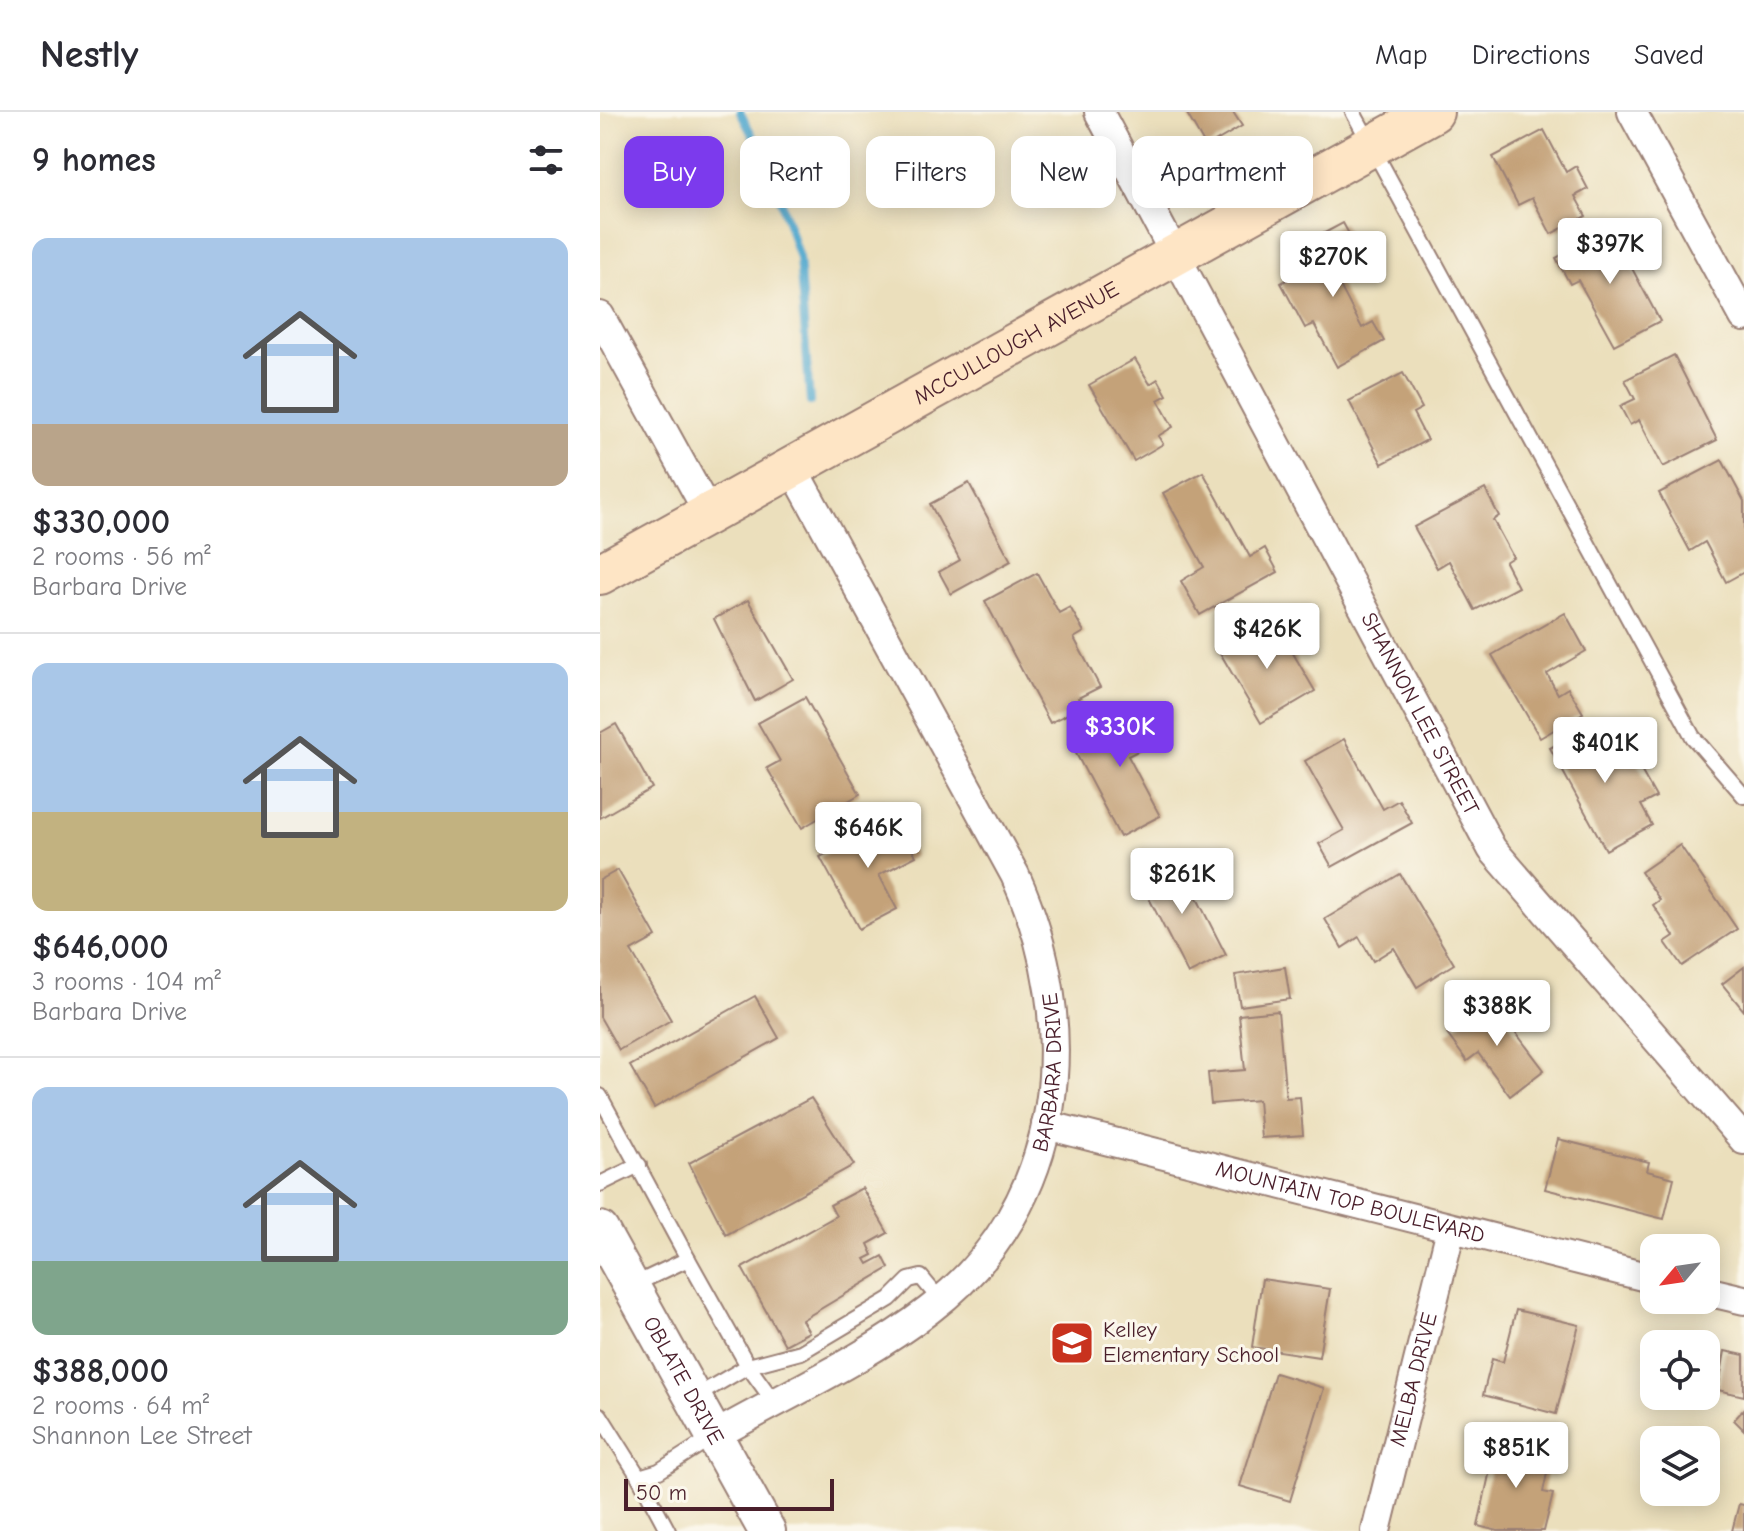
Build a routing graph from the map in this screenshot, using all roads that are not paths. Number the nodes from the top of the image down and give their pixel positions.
1 (1099, 112) edge
2 (1433, 112) edge
3 (1632, 112) edge
4 (1362, 129) edge
5 (1177, 254) junction
6 (600, 316) edge
7 (1744, 317) edge
8 (792, 467) junction
9 (709, 514) junction
10 (600, 574) edge
11 (1744, 796) edge
12 (600, 1096) edge
13 (1046, 1125) junction
14 (1744, 1140) edge
15 (639, 1165) junction
16 (600, 1184) edge
17 (1451, 1229) junction
18 (600, 1230) edge
19 (688, 1259) junction
20 (1640, 1276) edge
21 (631, 1286) junction
22 (1720, 1294) edge
23 (940, 1300) junction
24 (1744, 1300) edge
25 (748, 1366) junction
26 (693, 1398) junction
27 (774, 1402) junction
28 (600, 1415) edge
29 (714, 1436) junction
30 (639, 1477) junction
31 (668, 1531) edge
32 (767, 1531) edge
33 (1376, 1531) edge

1 - 5 street, SHANNON LEE STREET
2 - 4 main road, MCCULLOUGH AVENUE
3 - 7 street
4 - 5 main road, MCCULLOUGH AVENUE
4 - 11 lane
5 - 8 main road, MCCULLOUGH AVENUE
5 - 14 street, SHANNON LEE STREET
6 - 9 street
8 - 9 main road, MCCULLOUGH AVENUE
8 - 13 street, BARBARA DRIVE
9 - 10 main road, MCCULLOUGH AVENUE
12 - 15 lane
13 - 17 street, MOUNTAIN TOP BOULEVARD
13 - 23 street, BARBARA DRIVE
15 - 16 lane
15 - 19 lane
17 - 20 street, MOUNTAIN TOP BOULEVARD
17 - 33 street, MELBA DRIVE
18 - 21 street, OBLATE DRIVE
19 - 21 lane
19 - 25 lane
21 - 26 street, OBLATE DRIVE
22 - 24 street
23 - 25 lane
23 - 27 street, BARBARA DRIVE
25 - 26 lane
25 - 27 lane
26 - 29 street, OBLATE DRIVE
27 - 29 street, BARBARA DRIVE
28 - 30 lane
29 - 30 lane
29 - 32 street, OBLATE DRIVE
30 - 31 lane

